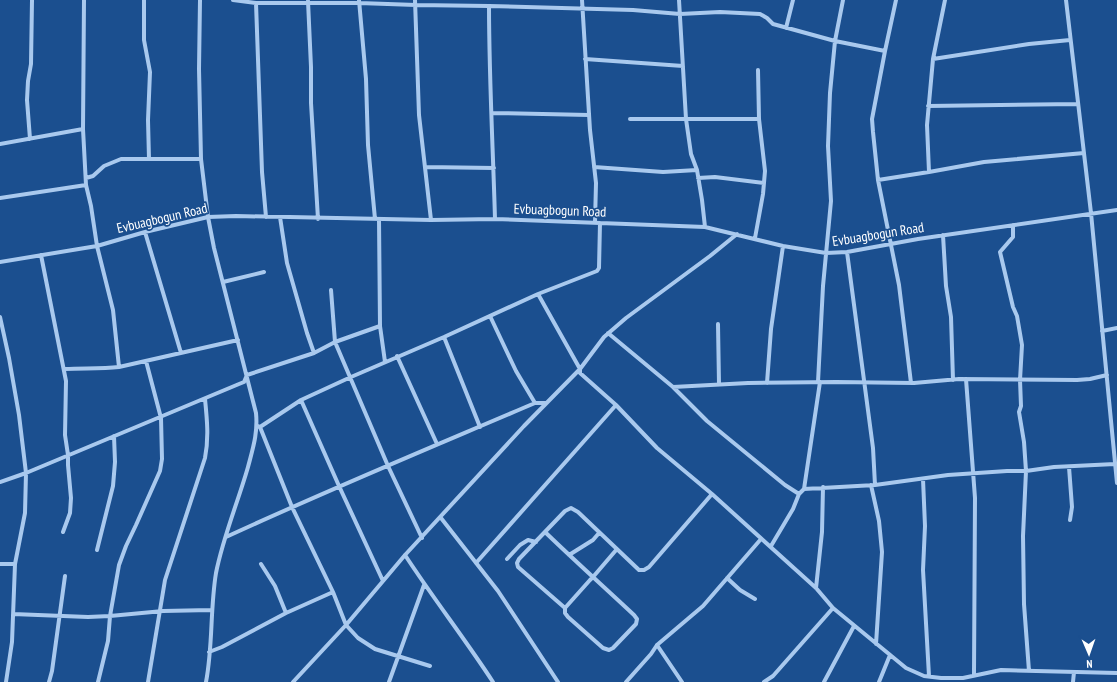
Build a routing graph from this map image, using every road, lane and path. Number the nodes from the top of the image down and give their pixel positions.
1 (32, 0) edge
2 (84, 0) edge
3 (144, 0) edge
4 (200, 0) edge
5 (233, 0) edge
6 (415, 0) edge
7 (582, 0) edge
8 (679, 0) edge
9 (793, 0) edge
10 (843, 0) edge
11 (896, 0) edge
12 (945, 0) edge
13 (1066, 0) edge
14 (308, 1) edge
15 (359, 1) edge
16 (256, 2) junction
17 (416, 6) junction
18 (489, 6) junction
19 (583, 9) junction
20 (680, 14) junction
21 (786, 28) junction
22 (835, 40) junction
23 (1070, 40) junction
24 (885, 51) junction
25 (933, 59) junction
26 (585, 60) junction
27 (683, 66) junction
28 (758, 70) dead end
29 (1078, 104) junction
30 (928, 106) junction
31 (492, 113) junction
32 (589, 115) junction
33 (630, 119) dead end
34 (686, 119) junction
35 (759, 119) junction
36 (83, 129) junction
37 (30, 139) junction
38 (0, 144) edge
39 (1084, 152) junction
40 (149, 159) junction
41 (201, 159) junction
42 (425, 167) junction
43 (594, 167) junction
44 (494, 168) junction
45 (697, 170) junction
46 (929, 172) junction
47 (86, 178) junction
48 (698, 178) junction
49 (878, 180) junction
50 (764, 183) junction
51 (86, 185) junction
52 (0, 198) edge
53 (1117, 210) edge
54 (1091, 213) junction
55 (208, 217) junction
56 (266, 217) junction
57 (280, 217) junction
58 (318, 219) junction
59 (377, 219) junction
60 (495, 219) junction
61 (431, 220) junction
62 (597, 222) junction
63 (1013, 225) junction
64 (705, 227) junction
65 (144, 232) junction
66 (737, 234) junction
67 (943, 235) junction
68 (755, 238) junction
69 (890, 244) junction
70 (97, 246) junction
71 (782, 246) junction
72 (848, 252) junction
73 (826, 253) junction
74 (41, 256) junction
75 (0, 262) edge
76 (264, 272) dead end
77 (223, 282) junction
78 (331, 290) dead end
79 (538, 294) junction
80 (490, 316) junction
81 (0, 317) edge
82 (718, 324) dead end
83 (380, 326) junction
84 (1117, 328) edge
85 (1102, 331) junction
86 (608, 334) junction
87 (444, 337) junction
88 (238, 340) junction
89 (335, 342) junction
90 (181, 353) junction
91 (314, 353) junction
92 (397, 356) junction
93 (146, 361) junction
94 (384, 362) junction
95 (119, 367) junction
96 (65, 369) junction
97 (580, 369) junction
98 (247, 375) junction
99 (1107, 375) junction
100 (351, 377) junction
101 (966, 379) junction
102 (953, 380) junction
103 (1020, 380) junction
104 (819, 382) junction
105 (864, 382) junction
106 (767, 383) junction
107 (910, 383) junction
108 (719, 384) junction
109 (673, 386) junction
110 (205, 399) junction
111 (301, 400) junction
112 (546, 402) junction
113 (535, 404) junction
114 (616, 405) junction
115 (161, 418) junction
116 (259, 426) junction
117 (480, 427) junction
118 (114, 436) junction
119 (437, 444) junction
120 (68, 455) junction
121 (1115, 464) junction
122 (388, 466) junction
123 (1069, 467) junction
124 (1026, 471) junction
125 (26, 473) junction
126 (973, 473) junction
127 (923, 479) junction
128 (0, 482) edge
129 (1117, 483) edge
130 (873, 485) junction
131 (339, 486) junction
132 (824, 487) junction
133 (804, 490) junction
134 (712, 494) junction
135 (799, 494) junction
136 (292, 507) junction
137 (441, 518) junction
138 (1070, 520) dead end
139 (63, 532) dead end
140 (545, 532) junction
141 (599, 533) junction
142 (226, 537) junction
143 (422, 538) junction
144 (761, 539) junction
145 (536, 542) junction
146 (771, 546) junction
147 (617, 549) junction
148 (97, 550) dead end
149 (569, 554) junction
150 (405, 555) junction
151 (507, 559) dead end
152 (476, 563) junction
153 (0, 564) edge
154 (15, 564) junction
155 (261, 564) dead end
156 (65, 576) dead end
157 (593, 577) junction
158 (727, 578) junction
159 (383, 580) junction
160 (424, 585) junction
161 (816, 588) junction
162 (333, 592) junction
163 (755, 599) dead end
164 (565, 608) junction
165 (833, 608) junction
166 (211, 610) junction
167 (159, 611) junction
168 (286, 613) junction
169 (13, 614) junction
170 (60, 616) junction
171 (110, 616) junction
172 (346, 625) junction
173 (854, 626) junction
174 (876, 644) junction
175 (657, 645) junction
176 (209, 652) junction
177 (890, 655) junction
178 (399, 656) junction
179 (430, 666) dead end
180 (1029, 671) junction
181 (1074, 672) junction
182 (1117, 673) edge
183 (974, 675) junction
184 (926, 676) junction
185 (6, 682) edge
186 (49, 682) edge
187 (98, 682) edge
188 (148, 682) edge
189 (206, 682) edge
190 (293, 682) edge
191 (389, 682) edge
192 (493, 682) edge
193 (558, 682) edge
194 (626, 682) edge
195 (682, 682) edge
196 (764, 682) edge
197 (824, 682) edge
198 (879, 682) edge
199 (924, 682) edge
200 (1073, 682) edge

1 - 37 street
2 - 36 street
3 - 40 street
4 - 41 street
5 - 16 street
6 - 17 street
7 - 19 street
8 - 20 street
9 - 21 street
10 - 22 street
11 - 24 street
12 - 25 street
13 - 23 street
14 - 15 street
14 - 16 street
14 - 58 street
15 - 17 street
15 - 59 street
16 - 56 street
17 - 18 street
17 - 42 street
18 - 19 street
18 - 31 street
19 - 20 street
19 - 26 street
20 - 21 street
20 - 27 street
21 - 22 street
22 - 24 street
22 - 73 street
23 - 25 street
23 - 29 street
24 - 49 street
25 - 30 street
26 - 27 street
26 - 32 street
27 - 34 street
28 - 35 street
29 - 30 street
29 - 39 street
30 - 46 street
31 - 32 street
31 - 44 street
32 - 43 street
33 - 34 street
34 - 35 street
34 - 45 street
35 - 50 street
36 - 37 street
36 - 47 street
37 - 38 street
39 - 46 street
39 - 54 street
40 - 41 street
40 - 47 street
41 - 55 street
42 - 44 street
42 - 61 street
43 - 45 street
43 - 62 street
44 - 60 street
45 - 48 street
46 - 49 street
47 - 51 street
48 - 50 street
48 - 64 street
49 - 69 street
50 - 68 street
51 - 52 street
51 - 70 street
53 - 54 street, Evbuagbogun Road
54 - 63 street, Evbuagbogun Road
54 - 85 street
55 - 56 street, Evbuagbogun Road
55 - 65 street, Evbuagbogun Road
55 - 77 street
56 - 57 street, Evbuagbogun Road
57 - 58 street, Evbuagbogun Road
57 - 91 street
58 - 59 street, Evbuagbogun Road
59 - 61 street, Evbuagbogun Road
59 - 83 street
60 - 61 street, Evbuagbogun Road
60 - 62 street, Evbuagbogun Road
62 - 64 street, Evbuagbogun Road
62 - 79 street
63 - 67 street, Evbuagbogun Road
63 - 103 street
64 - 66 street, Evbuagbogun Road
65 - 70 street, Evbuagbogun Road
65 - 90 street
66 - 68 street, Evbuagbogun Road
66 - 86 street
67 - 69 street, Evbuagbogun Road
67 - 102 street
68 - 71 street, Evbuagbogun Road
69 - 72 street, Evbuagbogun Road
69 - 107 street
70 - 74 street, Evbuagbogun Road
70 - 95 street
71 - 73 street, Evbuagbogun Road
71 - 106 street
72 - 73 street, Evbuagbogun Road
72 - 105 street
73 - 104 street
74 - 75 street, Evbuagbogun Road
74 - 96 street
76 - 77 street
77 - 88 street
78 - 89 street
79 - 80 street
79 - 97 street
80 - 87 street
80 - 113 street
81 - 125 street
82 - 108 street
83 - 89 street
83 - 94 street
84 - 85 street
85 - 99 street
86 - 97 street
86 - 109 street
87 - 92 street
87 - 117 street
88 - 90 street
88 - 98 street
89 - 91 street
89 - 100 street
90 - 93 street
91 - 98 street
92 - 94 street
92 - 119 street
93 - 95 street
93 - 115 street
94 - 100 street
95 - 96 street
96 - 120 street
97 - 112 street
97 - 114 street
98 - 110 street
98 - 116 street
99 - 103 street
99 - 121 street
100 - 111 street
100 - 122 street
101 - 102 street
101 - 103 street
101 - 126 street
102 - 107 street
103 - 124 street
104 - 105 street
104 - 106 street
104 - 133 street
105 - 107 street
105 - 130 street
106 - 108 street
108 - 109 street
109 - 135 street
110 - 115 street
110 - 167 street
111 - 116 street
111 - 131 street
112 - 113 street
112 - 137 street
113 - 117 street
114 - 134 street
114 - 152 street
115 - 118 street
115 - 171 street
116 - 136 street
116 - 142 street
117 - 119 street
118 - 120 street
118 - 148 street
119 - 122 street
120 - 125 street
120 - 139 street
121 - 123 street
121 - 129 street
122 - 131 street
122 - 143 street
123 - 124 street
123 - 138 street
124 - 126 street
124 - 180 street
125 - 128 street
125 - 154 street
126 - 127 street
126 - 183 street
127 - 130 street
127 - 184 street
130 - 132 street
130 - 174 street
131 - 136 street
131 - 159 street
132 - 133 street
132 - 161 street
133 - 135 street
134 - 144 street
134 - 147 street
135 - 146 street
136 - 142 street
136 - 162 street
137 - 143 street
137 - 152 street
140 - 141 street
140 - 145 street
140 - 149 street
141 - 147 street
141 - 149 street
142 - 166 street
143 - 150 street
144 - 146 street
144 - 158 street
145 - 151 street
145 - 164 street
146 - 161 street
147 - 157 street
149 - 157 street
150 - 159 street
150 - 160 street
152 - 193 street
153 - 154 street
154 - 169 street
155 - 168 street
156 - 170 street
157 - 164 street
157 - 164 street
158 - 163 street
158 - 175 street
159 - 172 street
160 - 178 street
160 - 192 street
161 - 165 street
162 - 168 street
162 - 172 street
165 - 173 street
165 - 196 street
166 - 167 street
166 - 176 street
167 - 171 street
167 - 188 street
168 - 176 street
169 - 170 street
169 - 185 street
170 - 171 street
170 - 186 street
171 - 187 street
172 - 178 street
172 - 190 street
173 - 174 street
173 - 197 street
174 - 177 street
175 - 194 street
175 - 195 street
176 - 189 street
177 - 184 street
177 - 198 street
178 - 179 street
178 - 191 street
180 - 181 street
180 - 183 street
181 - 182 street
181 - 200 street
183 - 184 street
184 - 199 street

